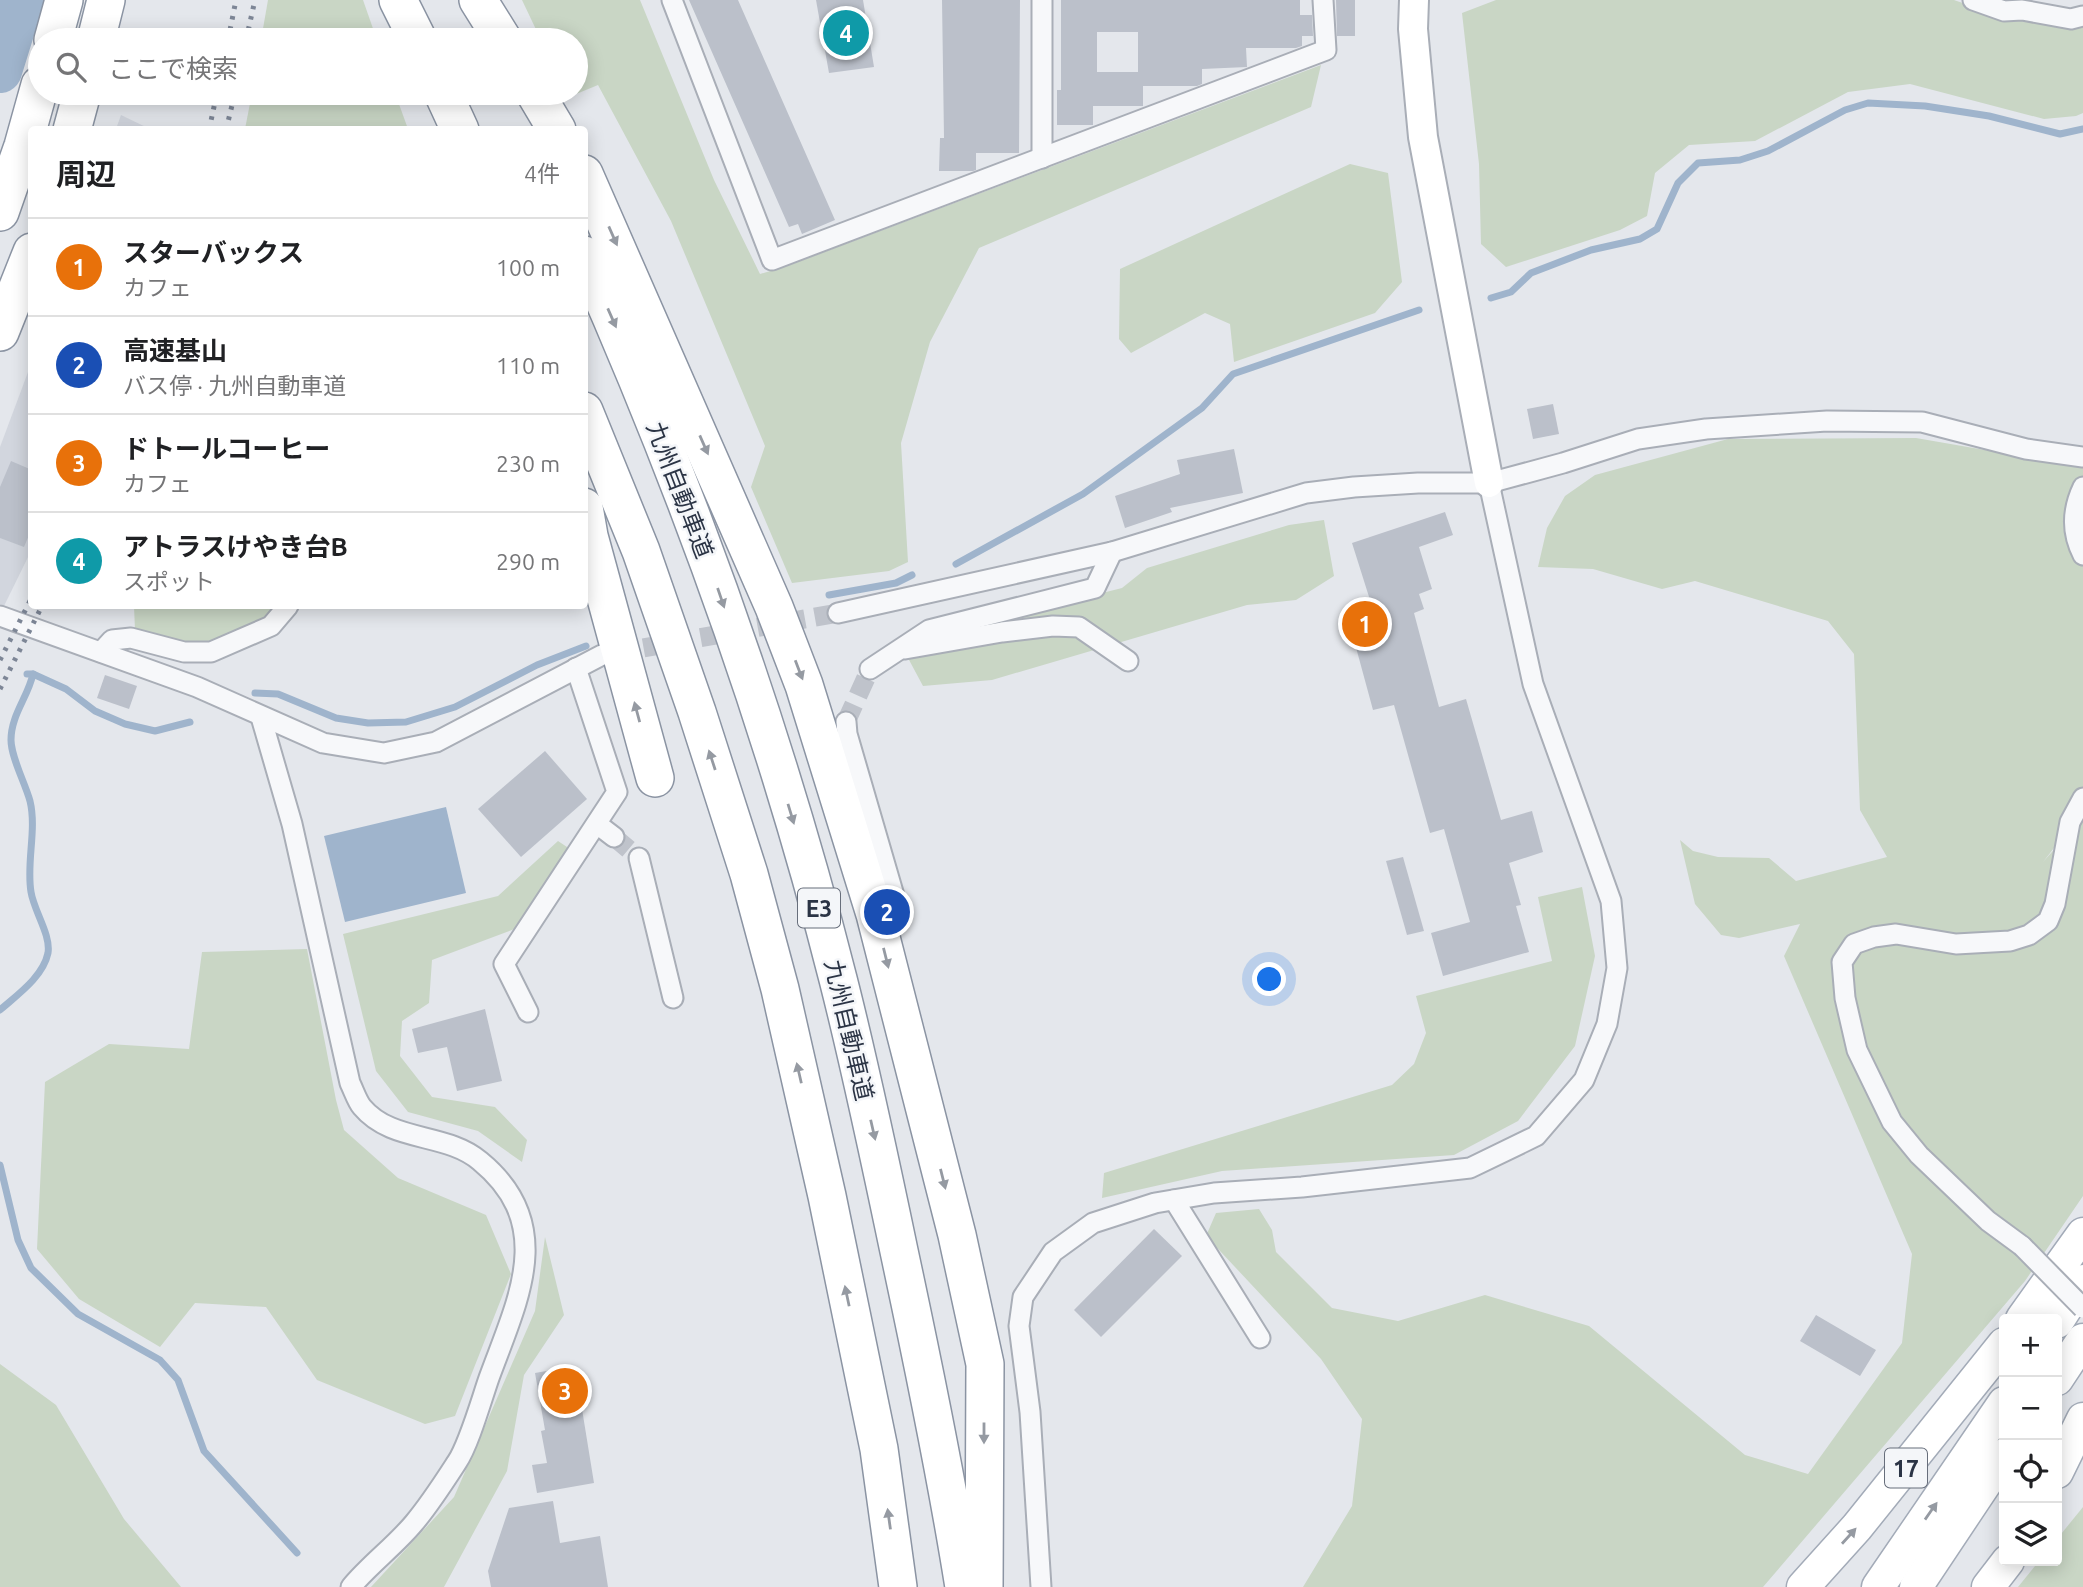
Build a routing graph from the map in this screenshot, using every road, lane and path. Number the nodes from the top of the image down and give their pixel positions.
1 (64, 0) edge
2 (106, 0) edge
3 (398, 0) edge
4 (466, 0) edge
5 (478, 0) edge
6 (672, 0) edge
7 (1042, 0) edge
8 (1323, 0) edge
9 (1414, 0) edge
10 (1973, 0) edge
11 (2083, 16) edge
12 (56, 28) edge
13 (99, 28) edge
14 (412, 28) edge
15 (480, 28) edge
16 (496, 28) edge
17 (34, 105) edge
18 (79, 105) edge
19 (449, 105) edge
20 (518, 105) edge
21 (542, 105) edge
22 (29, 126) edge
23 (73, 126) edge
24 (458, 126) edge
25 (527, 126) edge
26 (555, 126) edge
27 (28, 128) edge
28 (1042, 158) junction
29 (588, 183) edge
30 (0, 212) edge
31 (28, 262) edge
32 (588, 264) edge
33 (0, 332) edge
34 (588, 421) edge
35 (2083, 457) edge
36 (1489, 483) junction
37 (2083, 487) edge
38 (588, 526) edge
39 (1112, 552) junction
40 (2083, 555) edge
41 (285, 609) edge
42 (838, 613) tunnel mouth
43 (0, 616) edge
44 (897, 651) junction
45 (101, 652) junction
46 (602, 655) tunnel mouth
47 (1128, 661) dead end
48 (576, 668) junction
49 (870, 669) tunnel mouth
50 (261, 717) junction
51 (846, 723) tunnel mouth
52 (655, 778) dead end
53 (2083, 798) edge
54 (597, 824) junction
55 (614, 838) tunnel mouth
56 (639, 858) tunnel mouth
57 (897, 906) dead end
58 (673, 998) dead end
59 (528, 1012) dead end
60 (1174, 1200) junction
61 (2083, 1234) edge
62 (2083, 1281) edge
63 (2083, 1308) edge
64 (2026, 1314) edge
65 (2062, 1314) edge
66 (1260, 1338) dead end
67 (2083, 1340) edge
68 (1999, 1351) edge
69 (2058, 1377) edge
70 (1999, 1410) edge
71 (2083, 1419) edge
72 (1999, 1462) edge
73 (2062, 1462) edge
74 (2004, 1566) edge
75 (351, 1587) edge
76 (898, 1587) edge
77 (964, 1587) edge
78 (984, 1587) edge
79 (1041, 1587) edge
80 (1803, 1587) edge
81 (1878, 1587) edge
82 (1916, 1587) edge
83 (1988, 1587) edge

1 - 12 highway
2 - 13 highway
3 - 14 highway
4 - 15 highway
5 - 16 highway
6 - 28 street
7 - 28 street
8 - 28 street
9 - 36 street
10 - 11 street
17 - 22 highway
18 - 23 highway
19 - 24 highway
20 - 25 highway
21 - 26 highway
27 - 30 highway
29 -> 78 highway
31 - 33 highway
32 -> 77 highway, 九州自動車道 / E3
76 -> 34 highway, E3
35 - 36 street
36 - 39 street
36 - 60 street
37 - 40 street
52 -> 38 highway
39 - 42 street
39 - 44 street
41 - 45 street
43 - 45 street
44 - 47 street
44 - 49 street
45 - 50 street
46 - 48 street
48 - 50 street
48 - 54 street
50 - 75 street
51 - 57 street
53 - 63 street, bridge
54 - 55 street
54 - 59 street
56 - 58 street
60 - 66 street
60 - 79 street
61 - 64 main road
62 - 65 main road
67 - 69 main road
80 -> 68 main road, 17
81 -> 70 main road, 17
71 - 73 main road
72 - 82 main road
74 - 83 main road

